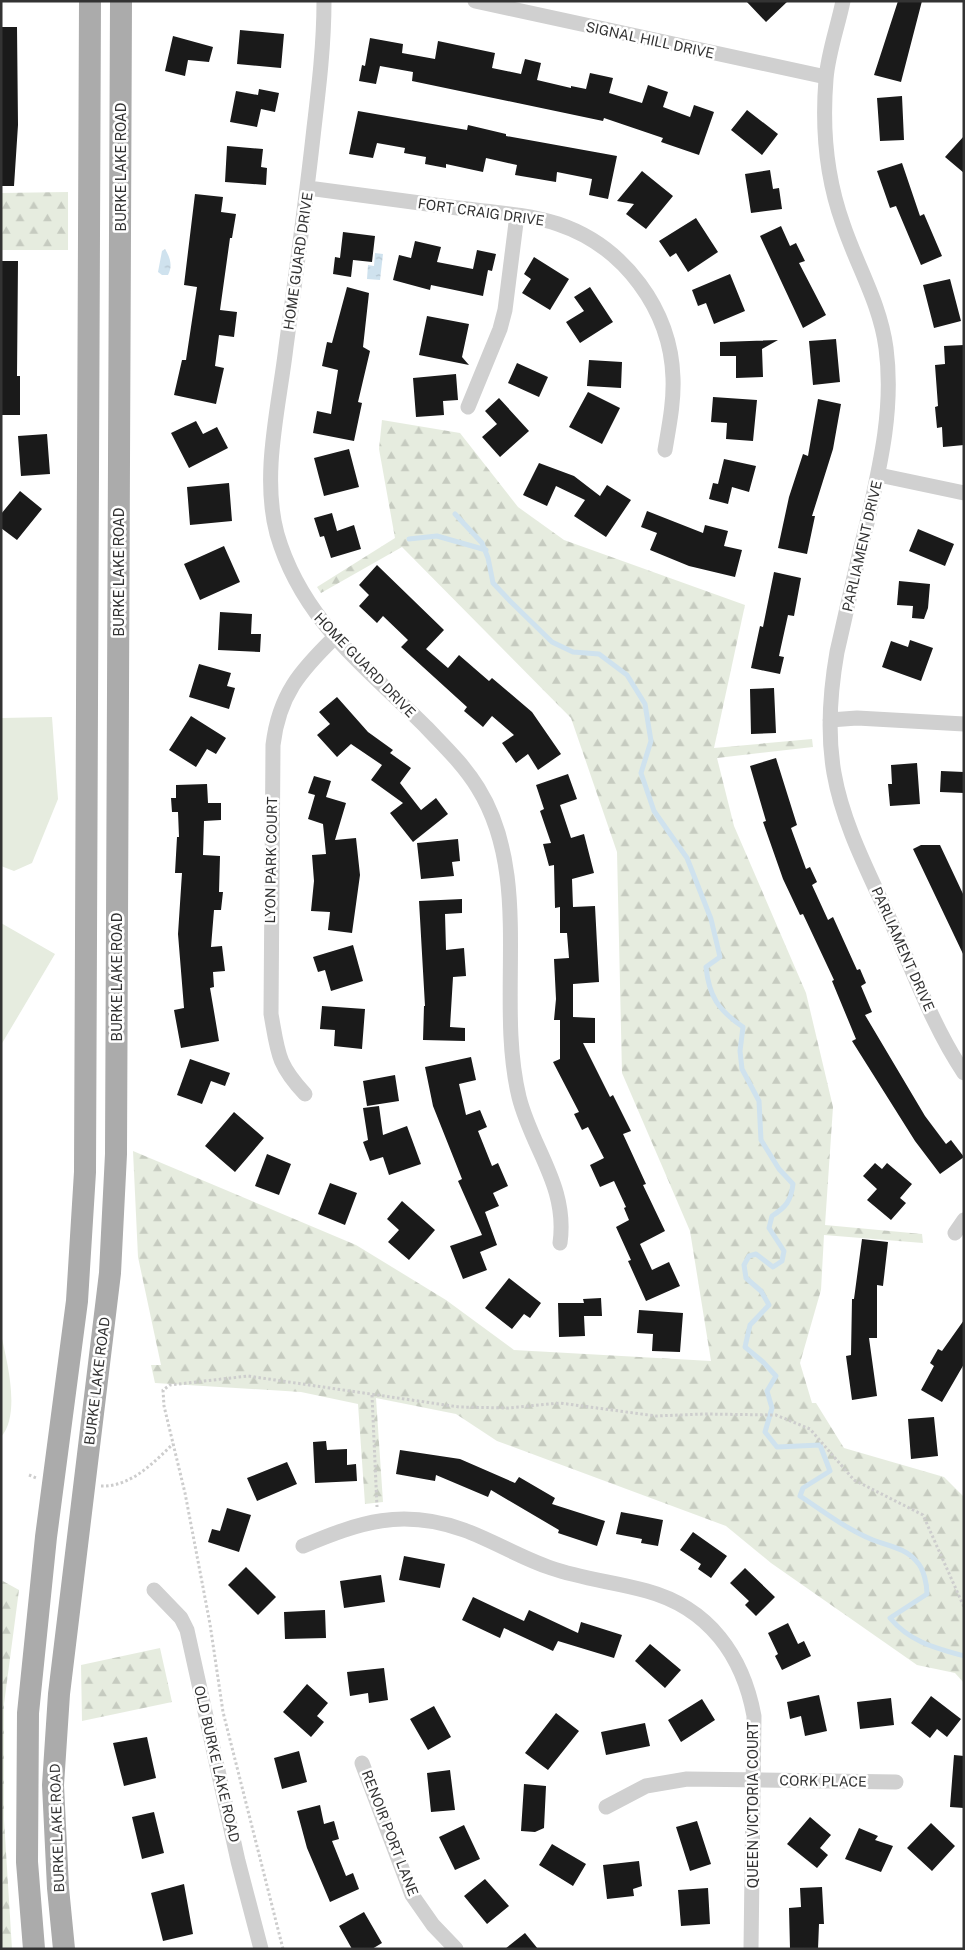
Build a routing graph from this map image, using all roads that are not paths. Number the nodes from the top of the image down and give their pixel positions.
1 (90, 1) edge
2 (122, 1) edge
3 (324, 1) edge
4 (475, 1) edge
5 (843, 1) edge
6 (826, 77) junction
7 (308, 188) junction
8 (517, 215) junction
9 (468, 407) dead end
10 (665, 450) dead end
11 (879, 475) junction
12 (964, 493) edge
13 (335, 637) junction
14 (830, 720) junction
15 (964, 724) edge
16 (964, 1073) edge
17 (305, 1094) dead end
18 (560, 1243) dead end
19 (303, 1546) dead end
20 (154, 1590) dead end
21 (362, 1763) dead end
22 (754, 1780) junction
23 (896, 1782) dead end
24 (606, 1807) dead end
25 (34, 1949) edge
26 (64, 1949) edge
27 (261, 1949) edge
28 (456, 1949) edge
29 (751, 1949) edge

1 - 25 main road, BURKE LAKE ROAD
2 - 26 main road, BURKE LAKE ROAD
3 - 7 street, HOME GUARD DRIVE
4 - 6 street, SIGNAL HILL DRIVE
5 - 6 street, PARLIAMENT DRIVE
6 - 11 street, PARLIAMENT DRIVE
7 - 8 street, FORT CRAIG DRIVE
7 - 13 street, HOME GUARD DRIVE
8 - 9 street
8 - 10 street, FORT CRAIG DRIVE
11 - 12 street
11 - 14 street, PARLIAMENT DRIVE
13 - 17 street, LYON PARK COURT
13 - 18 street, HOME GUARD DRIVE
14 - 15 street
14 - 16 street, PARLIAMENT DRIVE
19 - 22 street, QUEEN VICTORIA COURT
20 - 27 street, OLD BURKE LAKE ROAD
21 - 28 street, RENOIR PORT LANE
22 - 23 street, CORK PLACE
22 - 24 street, CORK PLACE
22 - 29 street, QUEEN VICTORIA COURT

